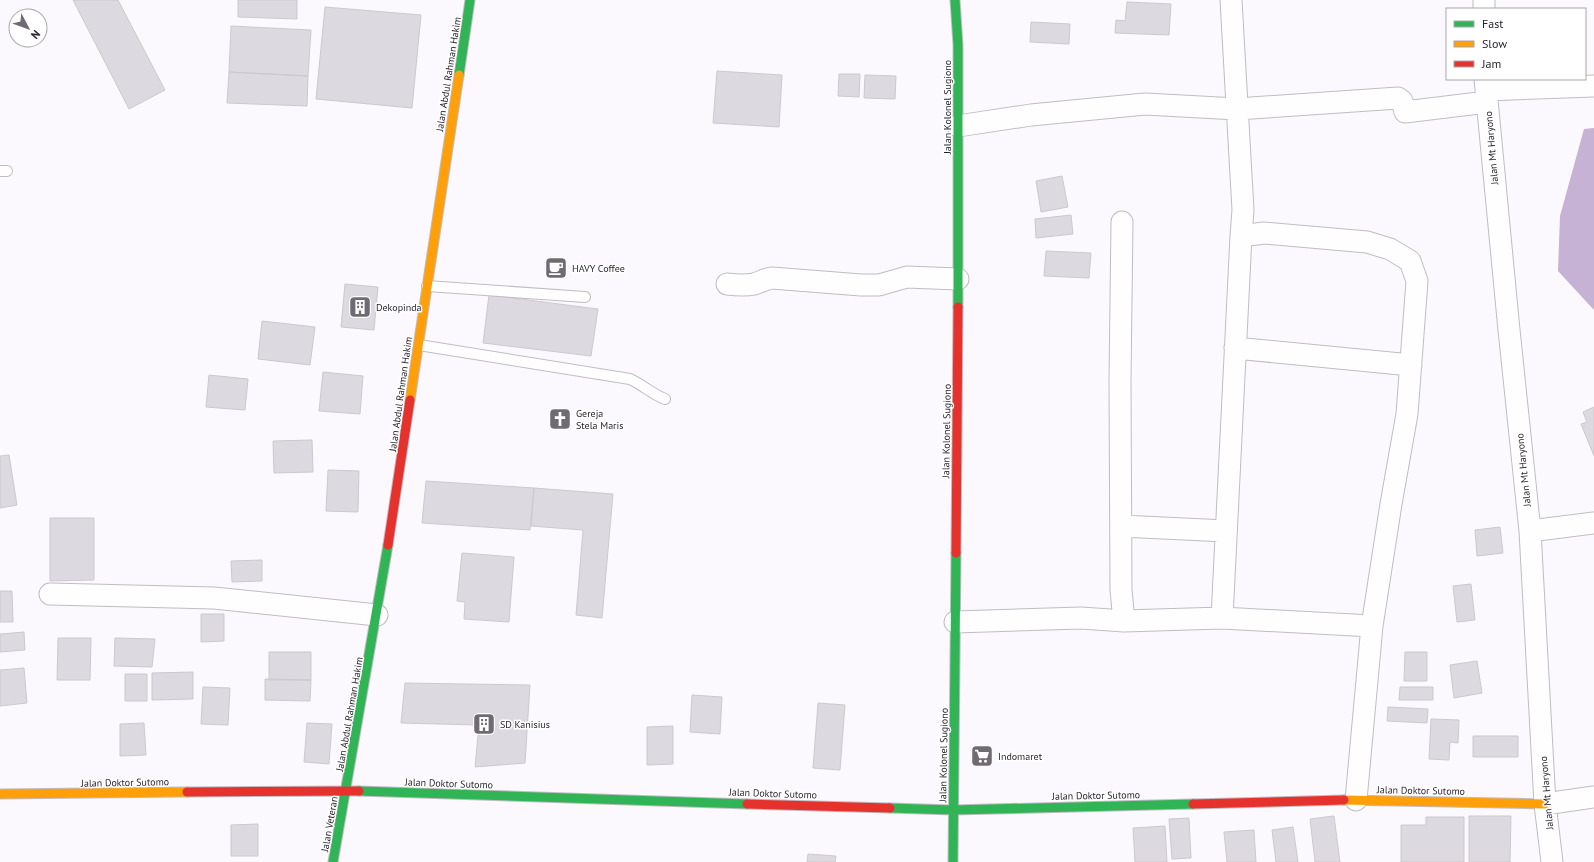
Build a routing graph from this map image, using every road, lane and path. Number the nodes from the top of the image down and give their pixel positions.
1 (470, 0) edge
2 (955, 0) edge
3 (1231, 0) edge
4 (1594, 86) edge
5 (1486, 90) edge
6 (1237, 109) junction
7 (958, 126) junction
8 (1122, 222) dead end
9 (1241, 236) junction
10 (958, 278) junction
11 (728, 284) dead end
12 (427, 286) junction
13 (586, 297) dead end
14 (419, 345) junction
15 (1235, 348) junction
16 (1411, 365) junction
17 (665, 399) dead end
18 (1594, 523) edge
19 (1121, 526) junction
20 (1226, 531) junction
21 (1530, 531) junction
22 (50, 594) dead end
23 (377, 615) junction
24 (1222, 618) junction
25 (1124, 621) junction
26 (956, 622) junction
27 (1372, 626) junction
28 (346, 791) junction
29 (0, 794) edge
30 (1594, 797) edge
31 (1356, 800) junction
32 (1545, 804) junction
33 (953, 810) junction
34 (334, 862) edge
35 (953, 862) edge
36 (1552, 862) edge

1 - 12 street, Jalan Abdul Rahman Hakim
2 - 7 street, Jalan Kolonel Sugiono
3 - 6 street
4 - 5 street
5 - 6 street
5 - 21 street, Jalan Mt Haryono
6 - 7 street
6 - 9 street
7 - 10 street, Jalan Kolonel Sugiono
8 - 19 street
9 - 15 street
9 - 16 street
10 - 11 street
10 - 26 street, Jalan Kolonel Sugiono
12 - 13 lane
12 - 14 street, Jalan Abdul Rahman Hakim
14 - 17 lane
14 - 23 street, Jalan Abdul Rahman Hakim
15 - 16 street
15 - 20 street
16 - 27 street
18 - 21 street
19 - 20 street
19 - 25 street
20 - 24 street
21 - 32 street, Jalan Mt Haryono
22 - 23 street
23 - 28 street, Jalan Abdul Rahman Hakim
24 - 25 street
24 - 27 street
25 - 26 street
26 - 33 street, Jalan Kolonel Sugiono
27 - 31 street
28 - 29 street, Jalan Doktor Sutomo
28 - 33 street, Jalan Doktor Sutomo
28 - 34 street, Jalan Veteran
30 - 32 street
31 - 32 street, Jalan Doktor Sutomo
31 - 33 street, Jalan Doktor Sutomo
32 - 36 street, Jalan Mt Haryono
33 - 35 street, Jalan Kolonel Sugiono

